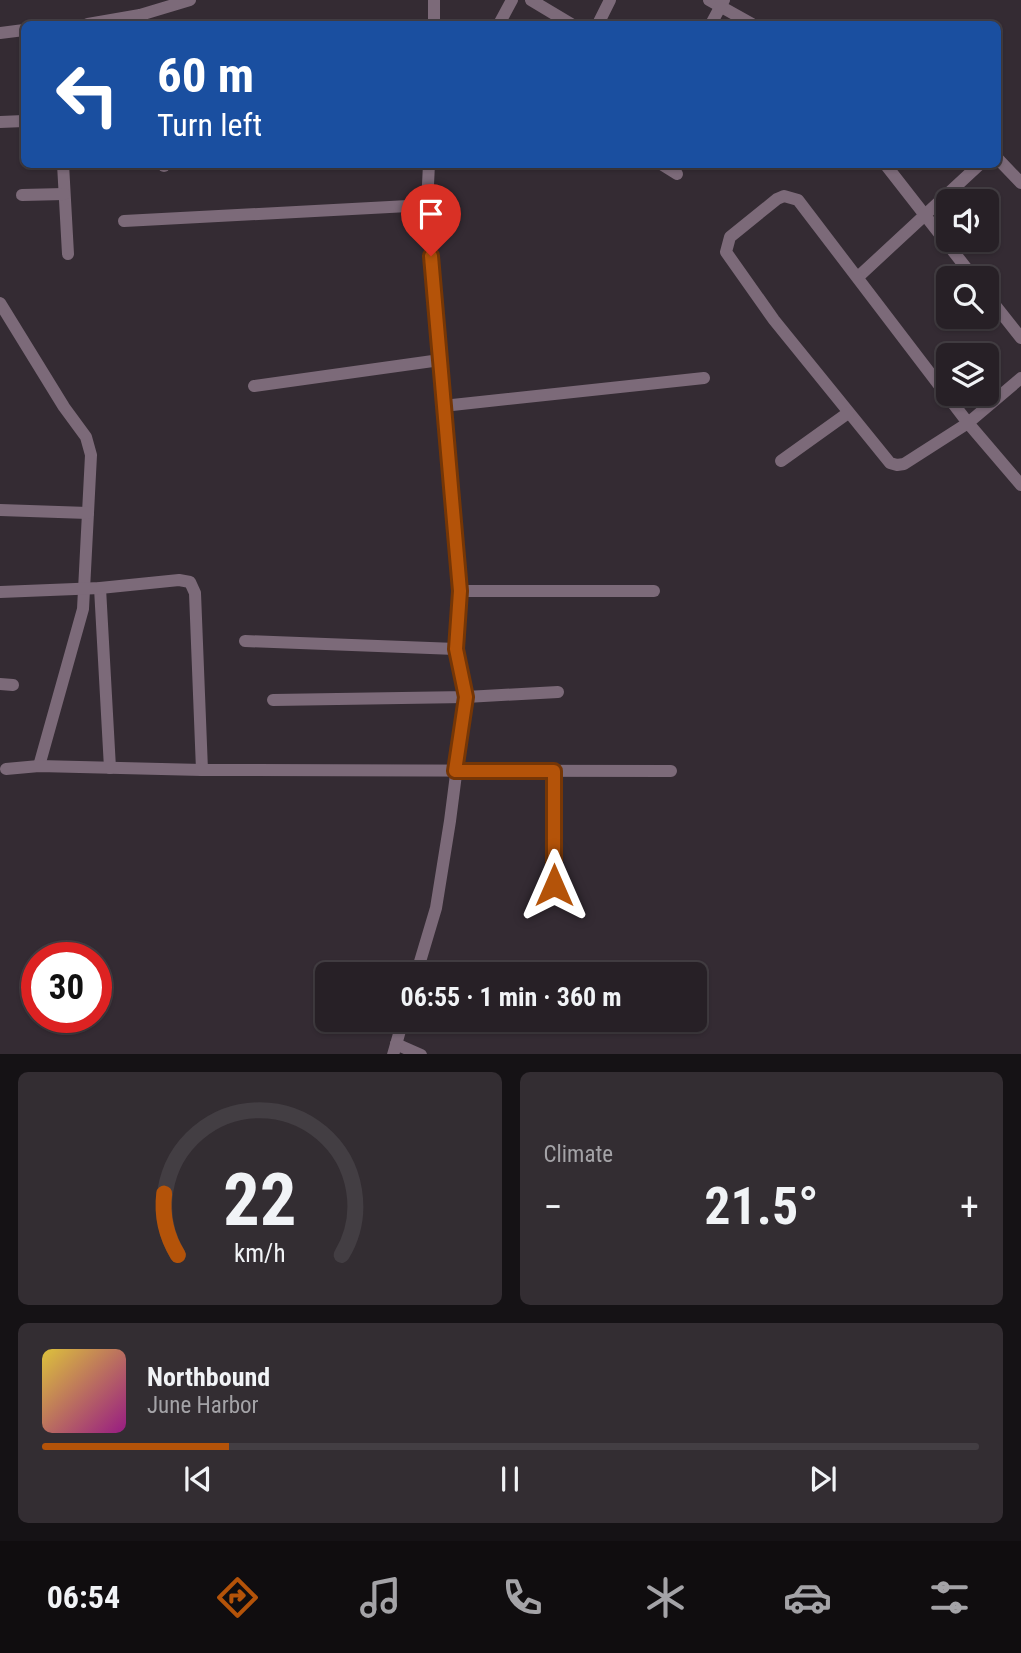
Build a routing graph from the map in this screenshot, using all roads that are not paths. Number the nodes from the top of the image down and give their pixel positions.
1 (190, 0) edge
2 (434, 0) edge
3 (512, 0) edge
4 (531, 0) edge
5 (610, 0) edge
6 (718, 2) edge
7 (141, 20) edge
8 (434, 21) edge
9 (501, 21) edge
10 (566, 21) edge
11 (600, 21) edge
12 (712, 21) edge
13 (747, 21) edge
14 (21, 30) edge
15 (0, 33) edge
16 (21, 121) edge
17 (0, 122) edge
18 (1001, 162) edge
19 (62, 168) edge
20 (429, 168) edge
21 (667, 168) edge
22 (888, 168) edge
23 (976, 168) edge
24 (677, 174) dead end
25 (1021, 183) edge
26 (64, 194) junction
27 (22, 195) dead end
28 (427, 205) junction
29 (925, 217) junction
30 (124, 221) dead end
31 (68, 254) dead end
32 (964, 266) edge
33 (858, 277) junction
34 (0, 303) edge
35 (999, 310) edge
36 (1021, 338) edge
37 (440, 360) junction
38 (704, 378) dead end
39 (1021, 378) edge
40 (254, 386) dead end
41 (443, 406) junction
42 (848, 413) junction
43 (968, 423) junction
44 (781, 461) dead end
45 (1021, 485) edge
46 (0, 510) edge
47 (88, 513) junction
48 (85, 588) junction
49 (100, 588) junction
50 (460, 591) junction
51 (654, 591) dead end
52 (0, 592) edge
53 (245, 641) dead end
54 (456, 649) junction
55 (558, 692) dead end
56 (466, 697) junction
57 (273, 700) dead end
58 (39, 765) junction
59 (110, 768) junction
60 (6, 769) dead end
61 (202, 770) junction
62 (455, 771) junction
63 (554, 771) junction
64 (671, 771) dead end
65 (554, 885) dead end
66 (420, 962) edge
67 (399, 1032) edge
68 (394, 1049) edge
69 (416, 1054) edge

1 - 7 street
2 - 8 street
3 - 9 street
4 - 10 street
5 - 11 street
6 - 12 street
6 - 13 street
14 - 15 street
16 - 17 street
18 - 25 street
19 - 26 street
20 - 28 street
21 - 24 street
22 - 29 street
23 - 29 street
26 - 27 street
26 - 31 street
28 - 30 street
28 - 37 street
29 - 32 street
29 - 33 street
33 - 42 street
33 - 43 street
34 - 47 street
35 - 36 street
37 - 40 street
37 - 41 street
38 - 41 street
39 - 43 street
41 - 50 street
42 - 43 street
42 - 44 street
43 - 45 street
46 - 47 street
47 - 48 street
48 - 49 street
48 - 52 street
48 - 58 street
49 - 59 street
49 - 61 street
50 - 51 street
50 - 54 street
53 - 54 street
54 - 56 street
55 - 56 street
56 - 57 street
56 - 62 street
58 - 59 street
58 - 60 street
59 - 61 street
61 - 62 street
62 - 63 street
62 - 66 street
63 - 64 street
63 - 65 street
67 - 68 street
68 - 69 street

